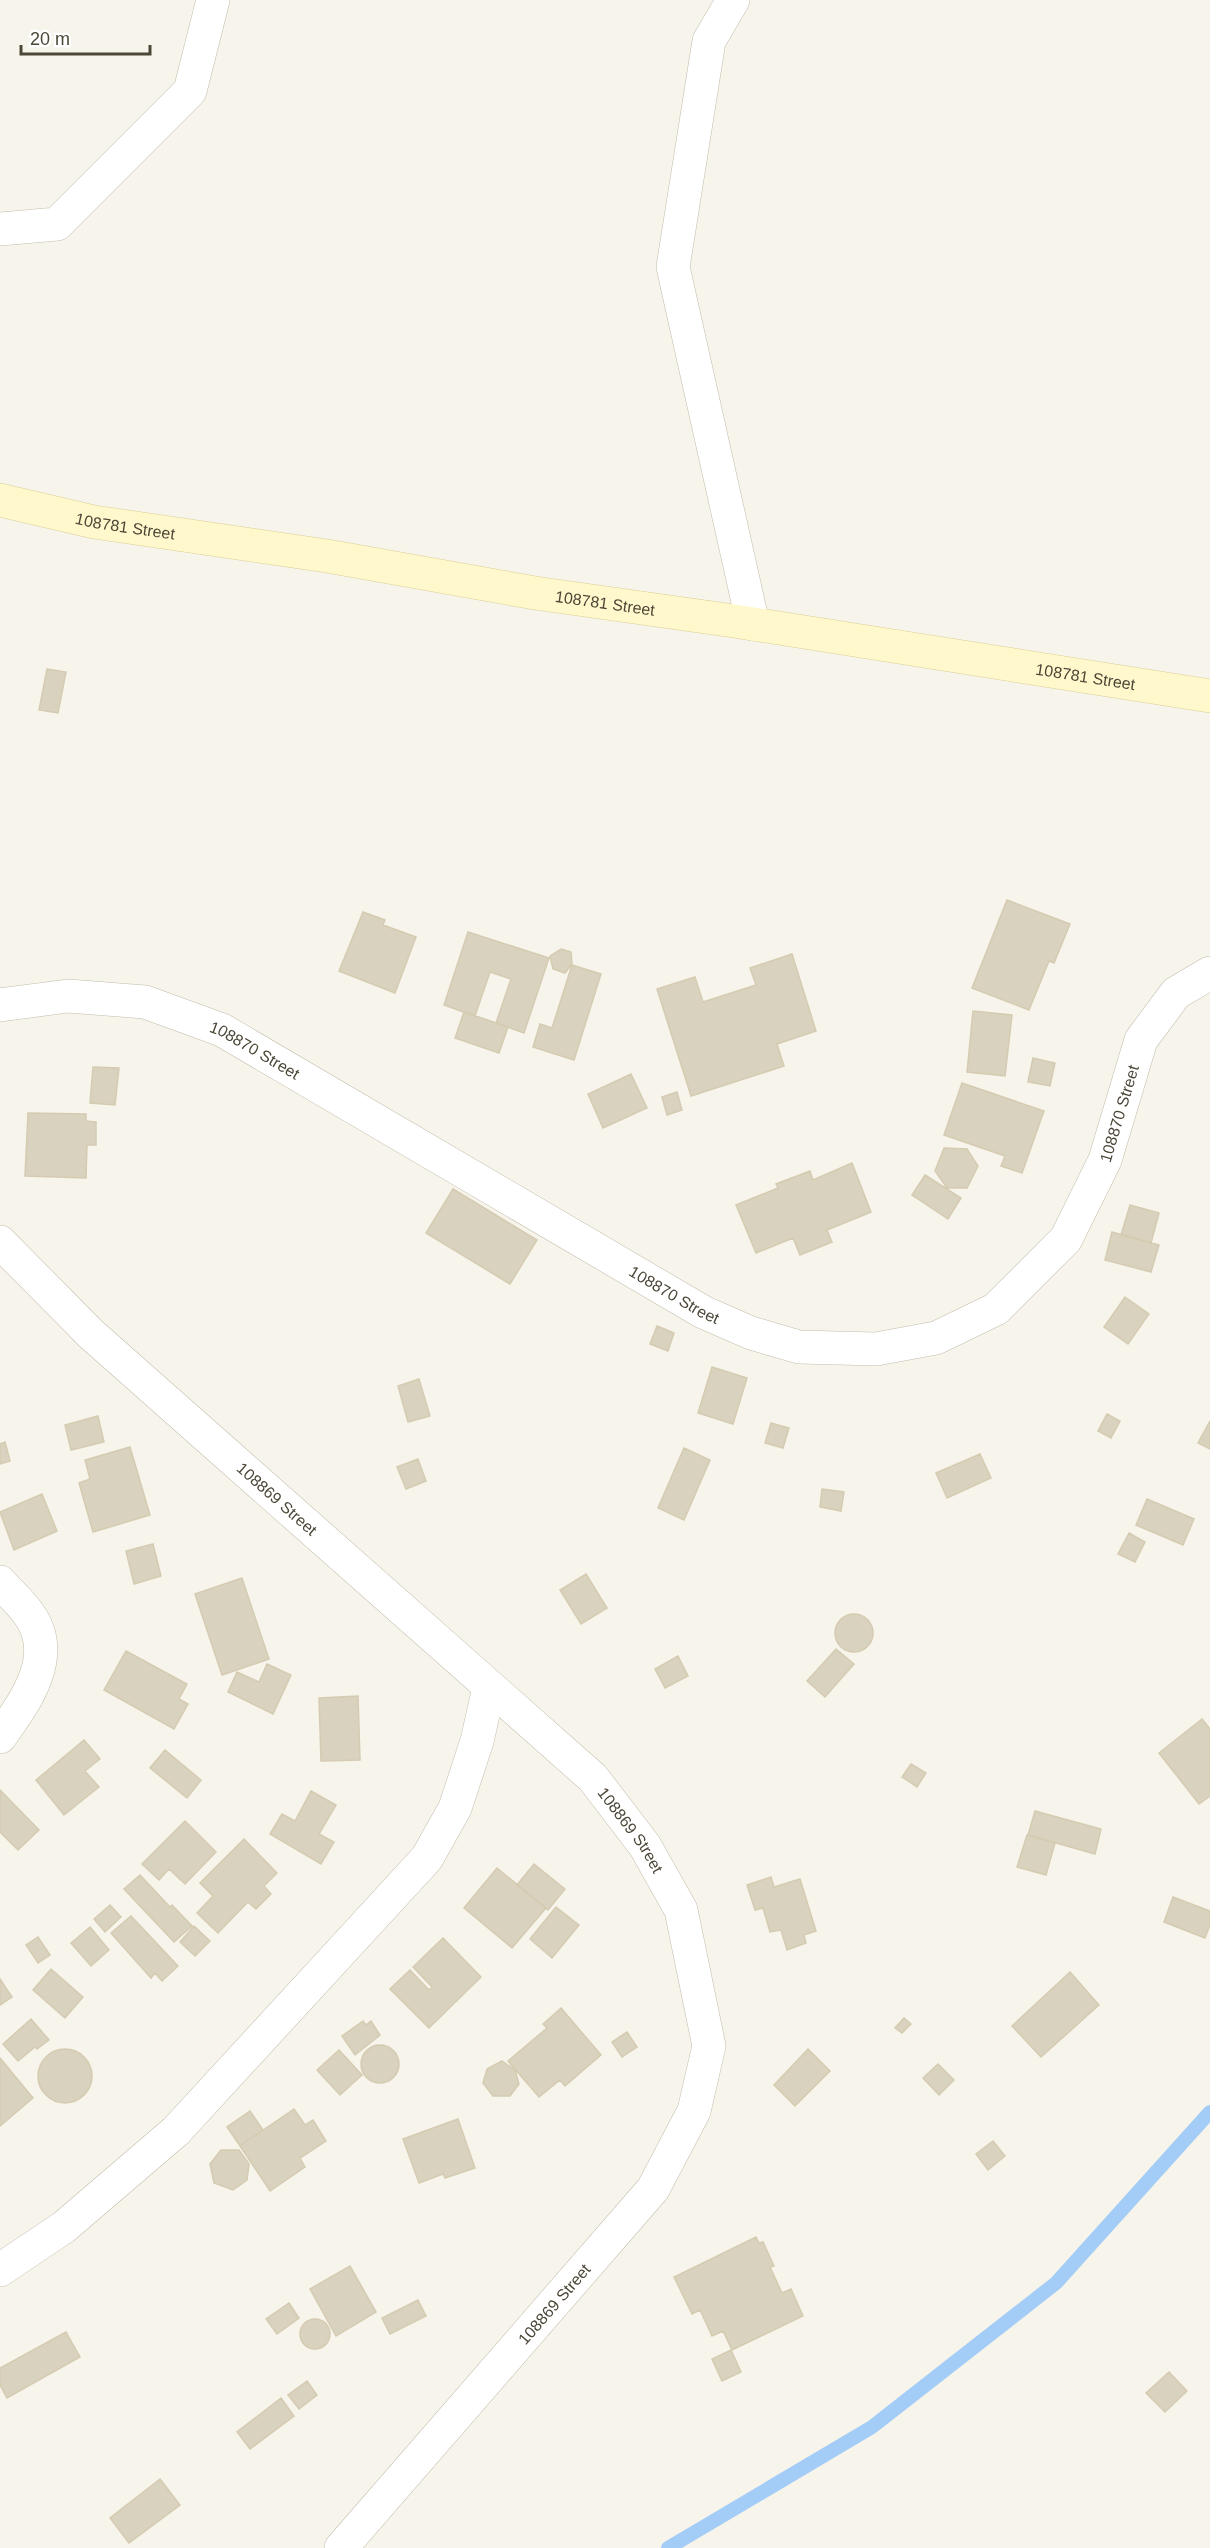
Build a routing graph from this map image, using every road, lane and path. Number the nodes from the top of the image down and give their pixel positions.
1 (213, 0) edge
2 (733, 0) edge
3 (0, 229) edge
4 (0, 500) edge
5 (753, 624) junction
6 (1210, 696) edge
7 (1210, 973) edge
8 (0, 1005) edge
9 (0, 1242) edge
10 (0, 1582) edge
11 (489, 1688) junction
12 (0, 1737) edge
13 (0, 2270) edge
14 (341, 2548) edge

1 - 3 street
2 - 5 street
4 - 5 street, 108781 Street
5 - 6 street, 108781 Street
7 - 8 street, 108870 Street
9 - 11 street, 108869 Street
10 - 12 street
11 - 13 street
11 - 14 street, 108869 Street

